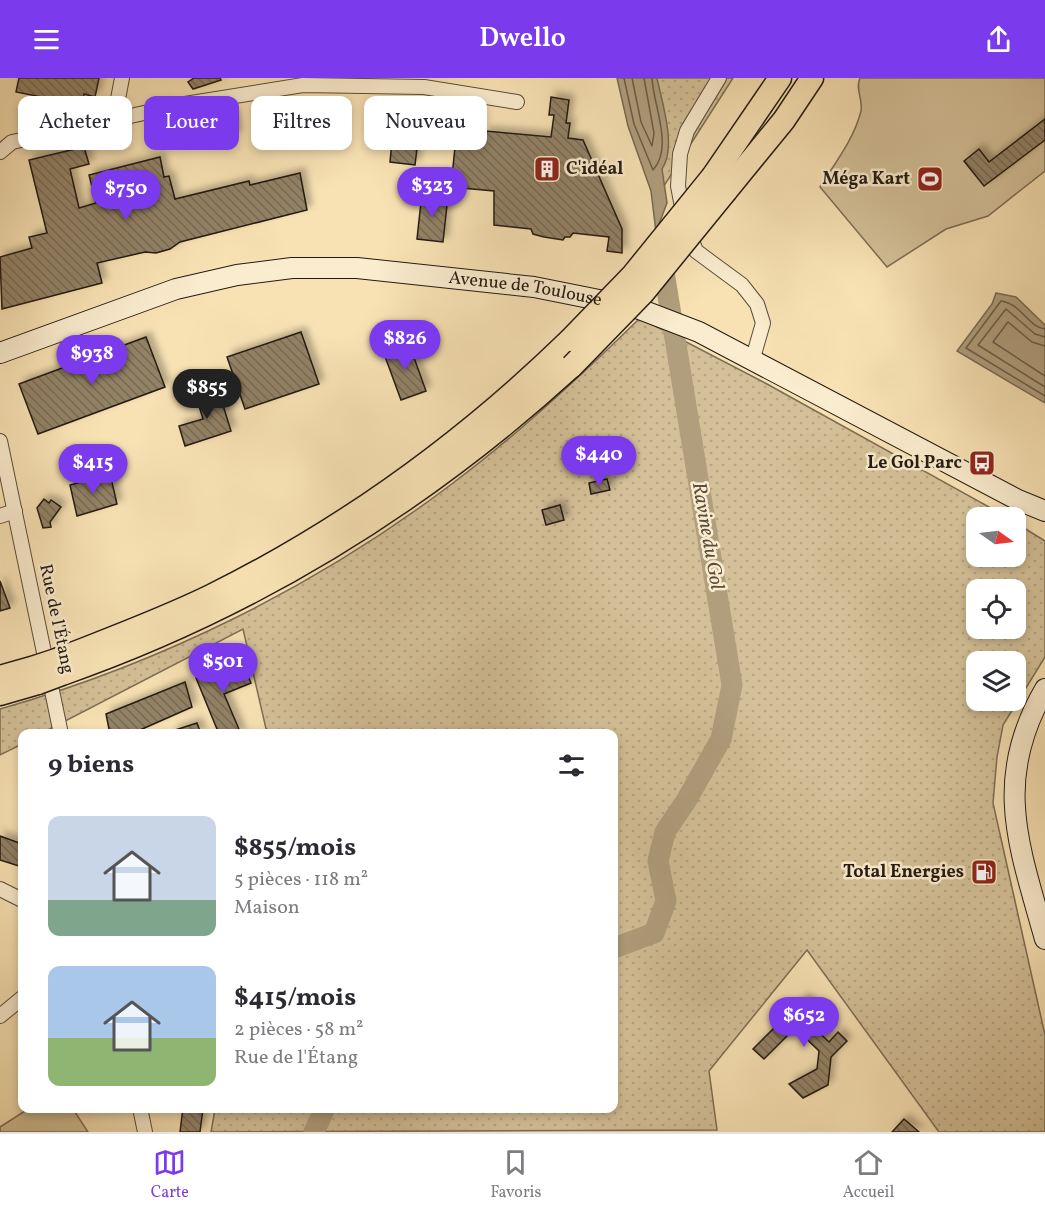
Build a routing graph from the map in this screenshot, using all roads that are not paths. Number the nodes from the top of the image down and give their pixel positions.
1 (122, 78) edge
2 (719, 78) edge
3 (780, 78) edge
4 (800, 78) edge
5 (812, 78) edge
6 (424, 82) edge
7 (119, 96) edge
8 (517, 102) dead end
9 (132, 116) edge
10 (18, 141) edge
11 (0, 152) edge
12 (720, 183) junction
13 (0, 353) edge
14 (753, 358) junction
15 (0, 441) edge
16 (1018, 500) junction
17 (15, 511) junction
18 (1045, 511) edge
19 (0, 516) edge
20 (1045, 519) edge
21 (61, 667) junction
22 (36, 675) junction
23 (0, 677) edge
24 (1045, 689) edge
25 (0, 694) edge
26 (60, 729) edge
27 (0, 889) edge
28 (18, 898) edge
29 (1045, 939) edge
30 (18, 1001) edge
31 (0, 1016) edge
32 (141, 1113) edge
33 (145, 1132) edge

1 - 7 street
2 - 14 street
3 - 12 highway
4 - 12 highway
5 - 12 highway
6 - 8 street
6 - 9 street
10 - 11 street
12 - 21 highway, bridge
12 - 21 highway, bridge
13 - 14 main road, Avenue de Toulouse
14 - 16 main road, Avenue de Toulouse
15 - 17 street, Rue de l'Étang
16 - 18 main road, Avenue de Toulouse
16 - 20 main road, Avenue de Toulouse
17 - 19 street
17 - 26 street, Rue de l'Étang
21 - 22 highway, bridge
22 - 23 highway
22 - 25 highway
24 - 29 main road
27 - 28 street
30 - 31 street
32 - 33 street

